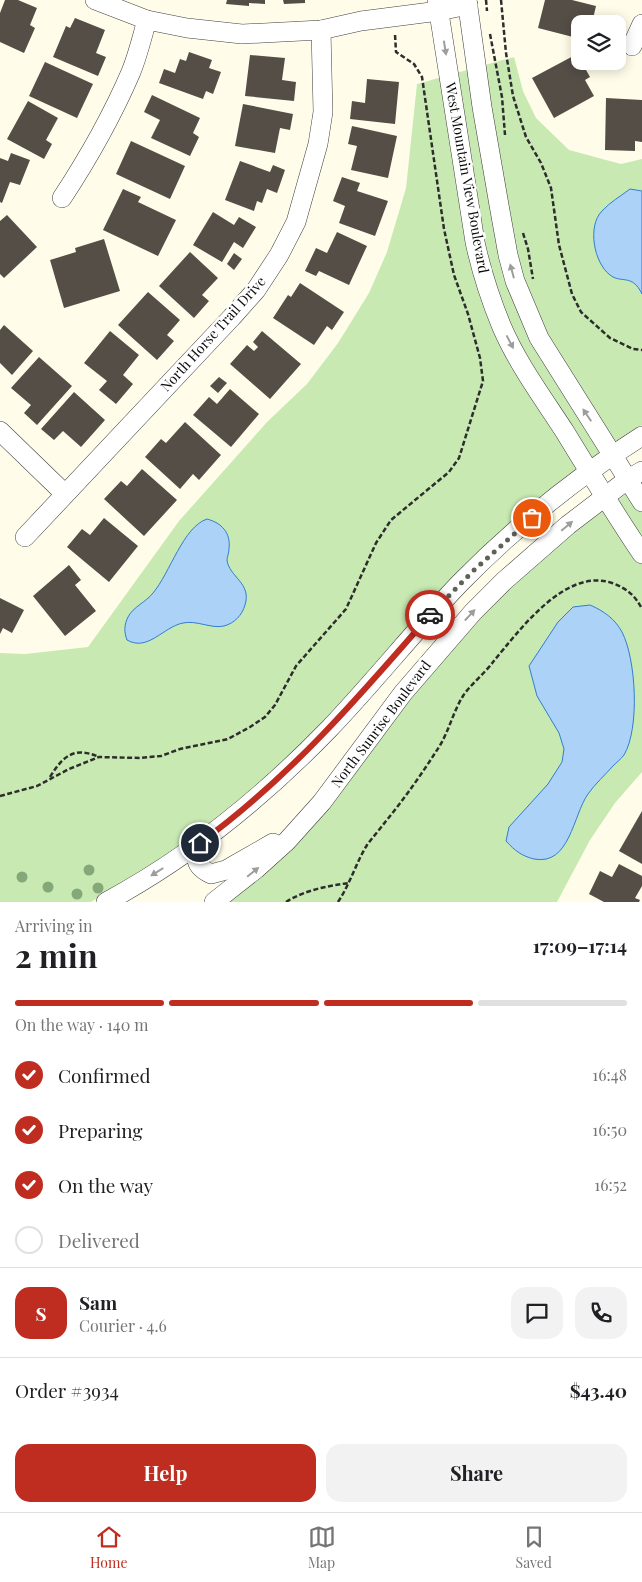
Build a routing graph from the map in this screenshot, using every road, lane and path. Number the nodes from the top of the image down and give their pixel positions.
1 (95, 0) edge
2 (486, 0) edge
3 (501, 0) edge
4 (467, 2) edge
5 (438, 5) edge
6 (394, 17) junction
7 (487, 17) dead end
8 (147, 20) junction
9 (642, 24) edge
10 (321, 30) junction
11 (490, 33) dead end
12 (632, 46) dead end
13 (505, 137) dead end
14 (62, 198) dead end
15 (520, 228) dead end
16 (533, 282) dead end
17 (642, 350) edge
18 (0, 430) edge
19 (642, 436) edge
20 (614, 456) junction
21 (590, 472) junction
22 (635, 475) edge
23 (65, 494) junction
24 (604, 497) junction
25 (642, 502) edge
26 (26, 537) dead end
27 (642, 554) edge
28 (642, 609) edge
29 (99, 757) junction
30 (49, 778) junction
31 (0, 796) edge
32 (297, 829) junction
33 (214, 833) junction
34 (349, 883) junction
35 (106, 902) edge
36 (214, 902) edge
37 (286, 902) edge
38 (338, 902) edge

1 - 8 street
2 - 7 path
3 - 17 path
4 - 5 street
20 -> 4 street, West Mountain View Boulevard
5 - 6 street
5 -> 21 street, West Mountain View Boulevard
6 - 10 street
6 - 29 path
8 - 10 street
8 - 14 street
9 - 12 street
10 - 23 street, North Horse Trail Drive
11 - 13 path
15 - 16 path
18 - 23 street
19 - 20 street
20 - 21 street
20 - 22 street, West Mountain View Boulevard
21 - 24 street, West Mountain View Boulevard
21 - 33 street
22 - 24 street, North Sunrise Boulevard
22 - 25 street, West Mountain View Boulevard
23 - 26 street, North Horse Trail Drive
24 - 27 street, West Mountain View Boulevard
32 -> 24 street, North Sunrise Boulevard
28 - 34 path
29 - 30 path
29 - 30 path
30 - 31 path
32 - 33 street
36 -> 32 street, North Sunrise Boulevard
33 -> 35 street
34 - 37 path
34 - 38 path

